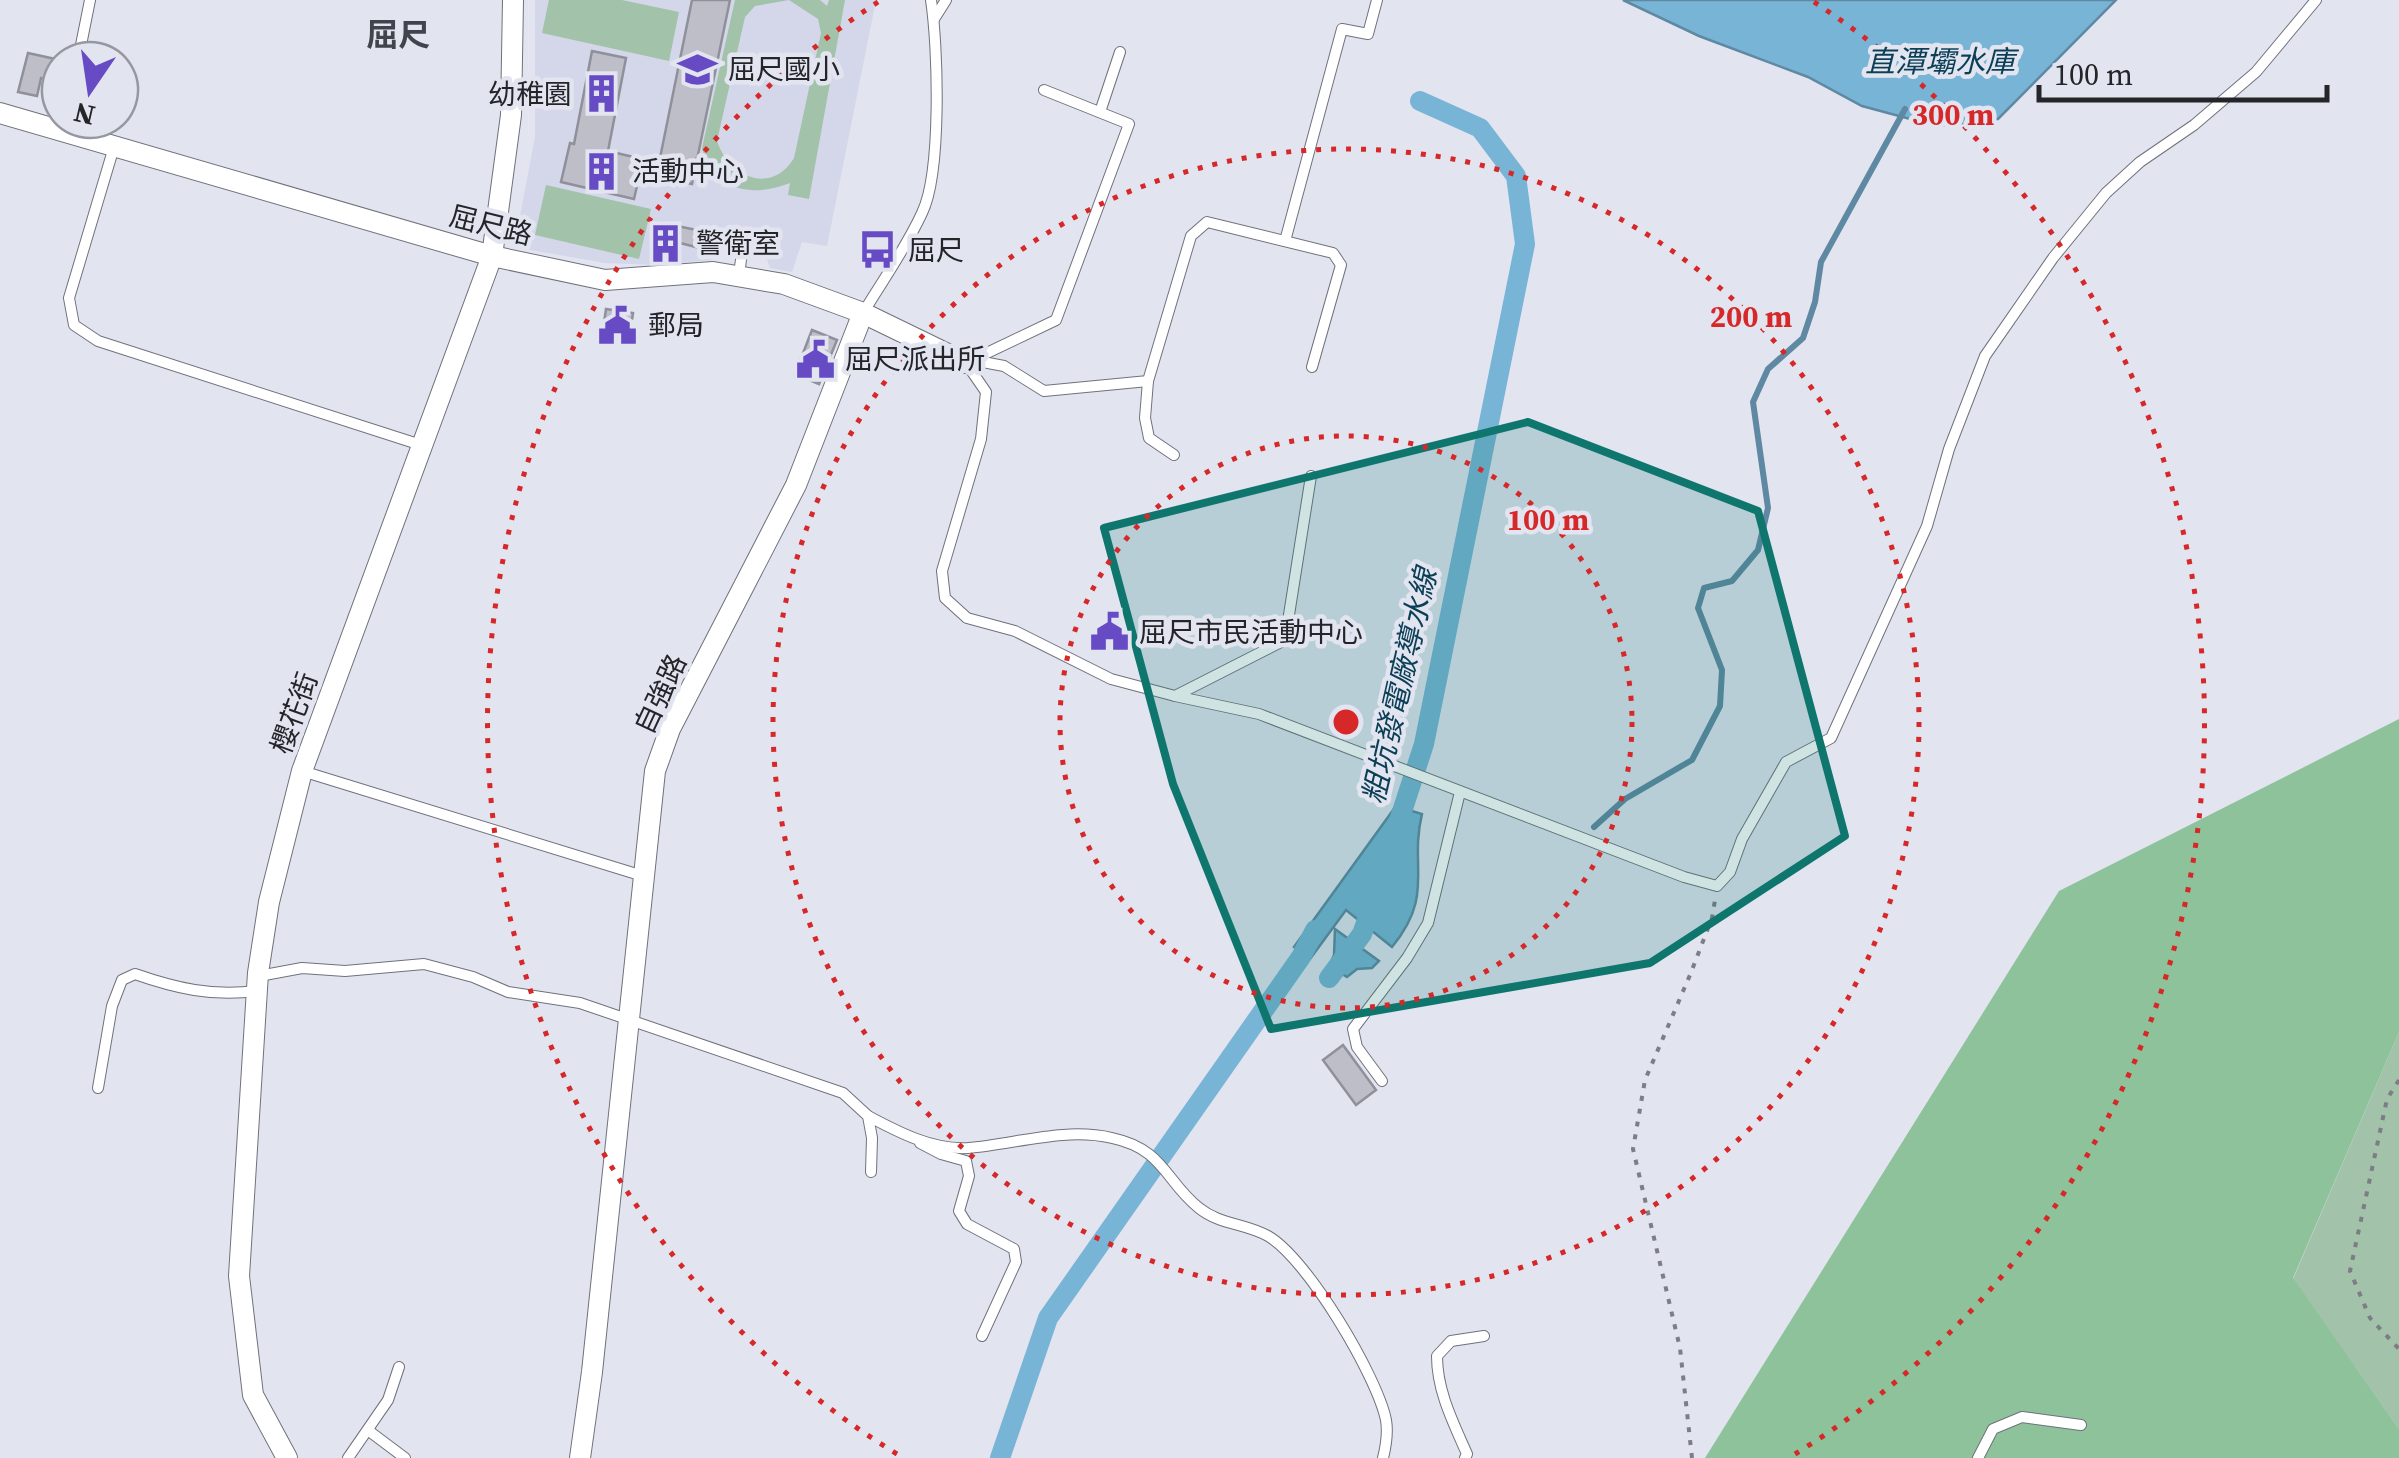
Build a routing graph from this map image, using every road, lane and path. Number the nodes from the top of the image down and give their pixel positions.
1 (90, 0) edge
2 (513, 0) edge
3 (931, 0) edge
4 (946, 0) edge
5 (1377, 0) edge
6 (2316, 0) edge
7 (934, 20) junction
8 (82, 40) edge
9 (1120, 52) dead end
10 (1044, 90) dead end
11 (1100, 112) junction
12 (0, 113) edge
13 (40, 121) edge
14 (97, 140) edge
15 (114, 147) junction
16 (1286, 241) junction
17 (743, 244) dead end
18 (492, 256) junction
19 (740, 275) junction
20 (864, 312) junction
21 (969, 362) junction
22 (1312, 367) dead end
23 (1148, 380) junction
24 (421, 445) junction
25 (1174, 455) dead end
26 (1311, 476) dead end
27 (1175, 696) junction
28 (302, 770) junction
29 (1460, 792) junction
30 (643, 876) junction
31 (1718, 886) junction
32 (257, 984) junction
33 (629, 1022) junction
34 (2399, 1080) edge
35 (1382, 1081) dead end
36 (98, 1088) dead end
37 (868, 1116) junction
38 (910, 1138) junction
39 (871, 1172) dead end
40 (982, 1336) dead end
41 (1484, 1336) dead end
42 (2399, 1349) edge
43 (399, 1366) dead end
44 (2080, 1425) dead end
45 (369, 1431) junction
46 (287, 1458) edge
47 (348, 1458) edge
48 (405, 1458) edge
49 (580, 1458) edge
50 (1384, 1458) edge
51 (1465, 1458) edge
52 (1692, 1458) edge
53 (1978, 1458) edge

1 - 8 lane
2 - 18 street, 櫻花街
3 - 7 lane, 自強路
4 - 7 lane
5 - 16 lane
6 - 31 lane
7 - 20 lane, 自強路
9 - 11 lane
10 - 11 lane
11 - 21 lane
12 - 13 street, 屈尺路
14 - 15 street, 屈尺路
15 - 18 street, 屈尺路
15 - 24 lane
16 - 22 lane
16 - 23 lane
17 - 19 lane
18 - 19 street, 屈尺路
18 - 24 street, 櫻花街
19 - 20 street, 屈尺路
20 - 21 street, 屈尺路
20 - 30 street, 自強路
21 - 23 lane
21 - 27 lane
23 - 25 lane
24 - 28 street, 櫻花街
26 - 27 lane
27 - 29 lane
28 - 30 lane
28 - 32 street, 櫻花街
29 - 31 lane
29 - 35 lane
30 - 33 street, 自強路
31 - 52 path
32 - 33 lane
32 - 36 lane
32 - 46 street, 櫻花街
33 - 37 lane
33 - 49 street, 自強路
34 - 42 path
37 - 38 lane
37 - 39 lane
38 - 40 lane
38 - 50 lane
41 - 51 lane
43 - 45 lane
44 - 53 lane
45 - 47 lane
45 - 48 lane

